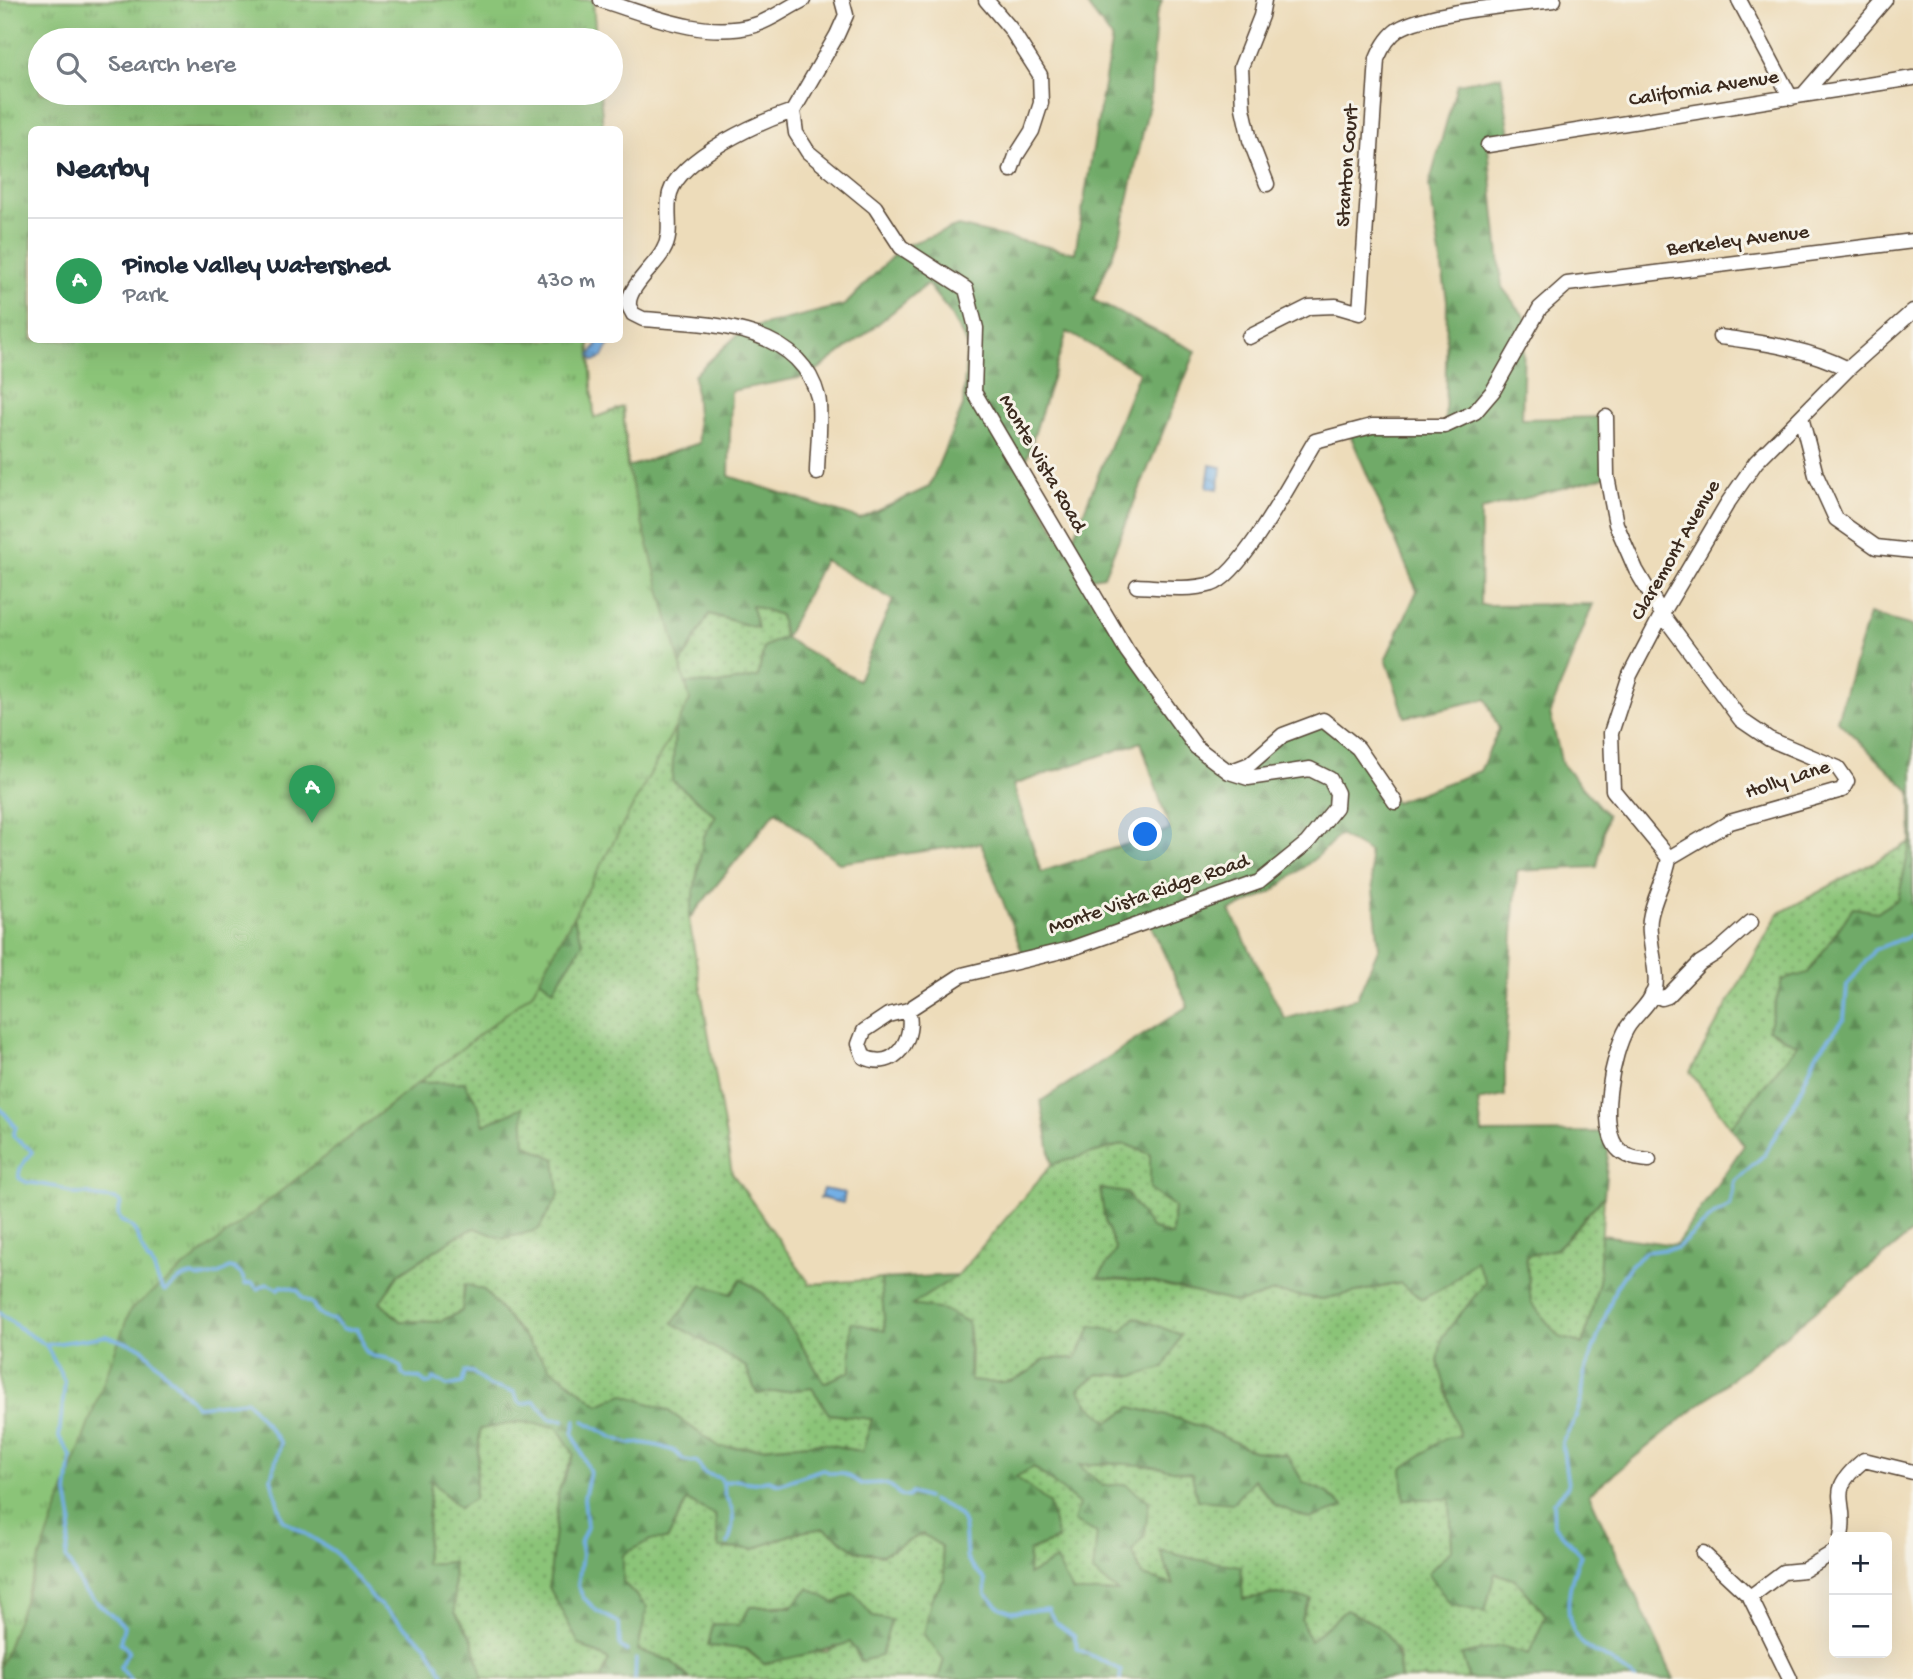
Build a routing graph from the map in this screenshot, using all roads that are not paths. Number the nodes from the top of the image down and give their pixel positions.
1 (601, 0) edge
2 (803, 0) edge
3 (842, 0) edge
4 (986, 0) edge
5 (1264, 0) edge
6 (1554, 0) edge
7 (1739, 0) edge
8 (1885, 0) edge
9 (1913, 78) edge
10 (1797, 96) junction
11 (793, 111) junction
12 (1488, 145) dead end
13 (1011, 170) dead end
14 (1267, 184) dead end
15 (1913, 241) edge
16 (1913, 311) edge
17 (1249, 337) dead end
18 (1720, 337) dead end
19 (1848, 369) junction
20 (1606, 417) dead end
21 (1801, 417) junction
22 (817, 473) dead end
23 (1913, 551) edge
24 (1137, 586) dead end
25 (1662, 614) junction
26 (1229, 772) junction
27 (1395, 802) dead end
28 (1669, 858) junction
29 (1751, 922) dead end
30 (1652, 994) junction
31 (908, 1010) dead end
32 (1649, 1160) dead end
33 (1913, 1472) edge
34 (1841, 1532) edge
35 (1703, 1553) dead end
36 (1829, 1555) edge
37 (1750, 1597) junction
38 (1790, 1679) edge

1 - 2 street
3 - 11 street
4 - 13 street
5 - 14 street
6 - 17 street, Stanton Court
7 - 10 street
8 - 10 street, California Avenue
9 - 10 street
10 - 12 street, California Avenue
11 - 22 street
11 - 26 street, Monte Vista Road
15 - 24 street, Berkeley Avenue
16 - 19 street, Claremont Avenue
18 - 19 street
19 - 21 street, Claremont Avenue
20 - 25 street, Holly Lane
21 - 23 street
21 - 25 street, Claremont Avenue
25 - 28 street, Claremont Avenue
25 - 28 street, Holly Lane
26 - 27 street
26 - 31 street, Monte Vista Ridge Road
28 - 30 street
29 - 30 street
30 - 32 street
33 - 34 street
35 - 37 street
36 - 37 street
37 - 38 street

